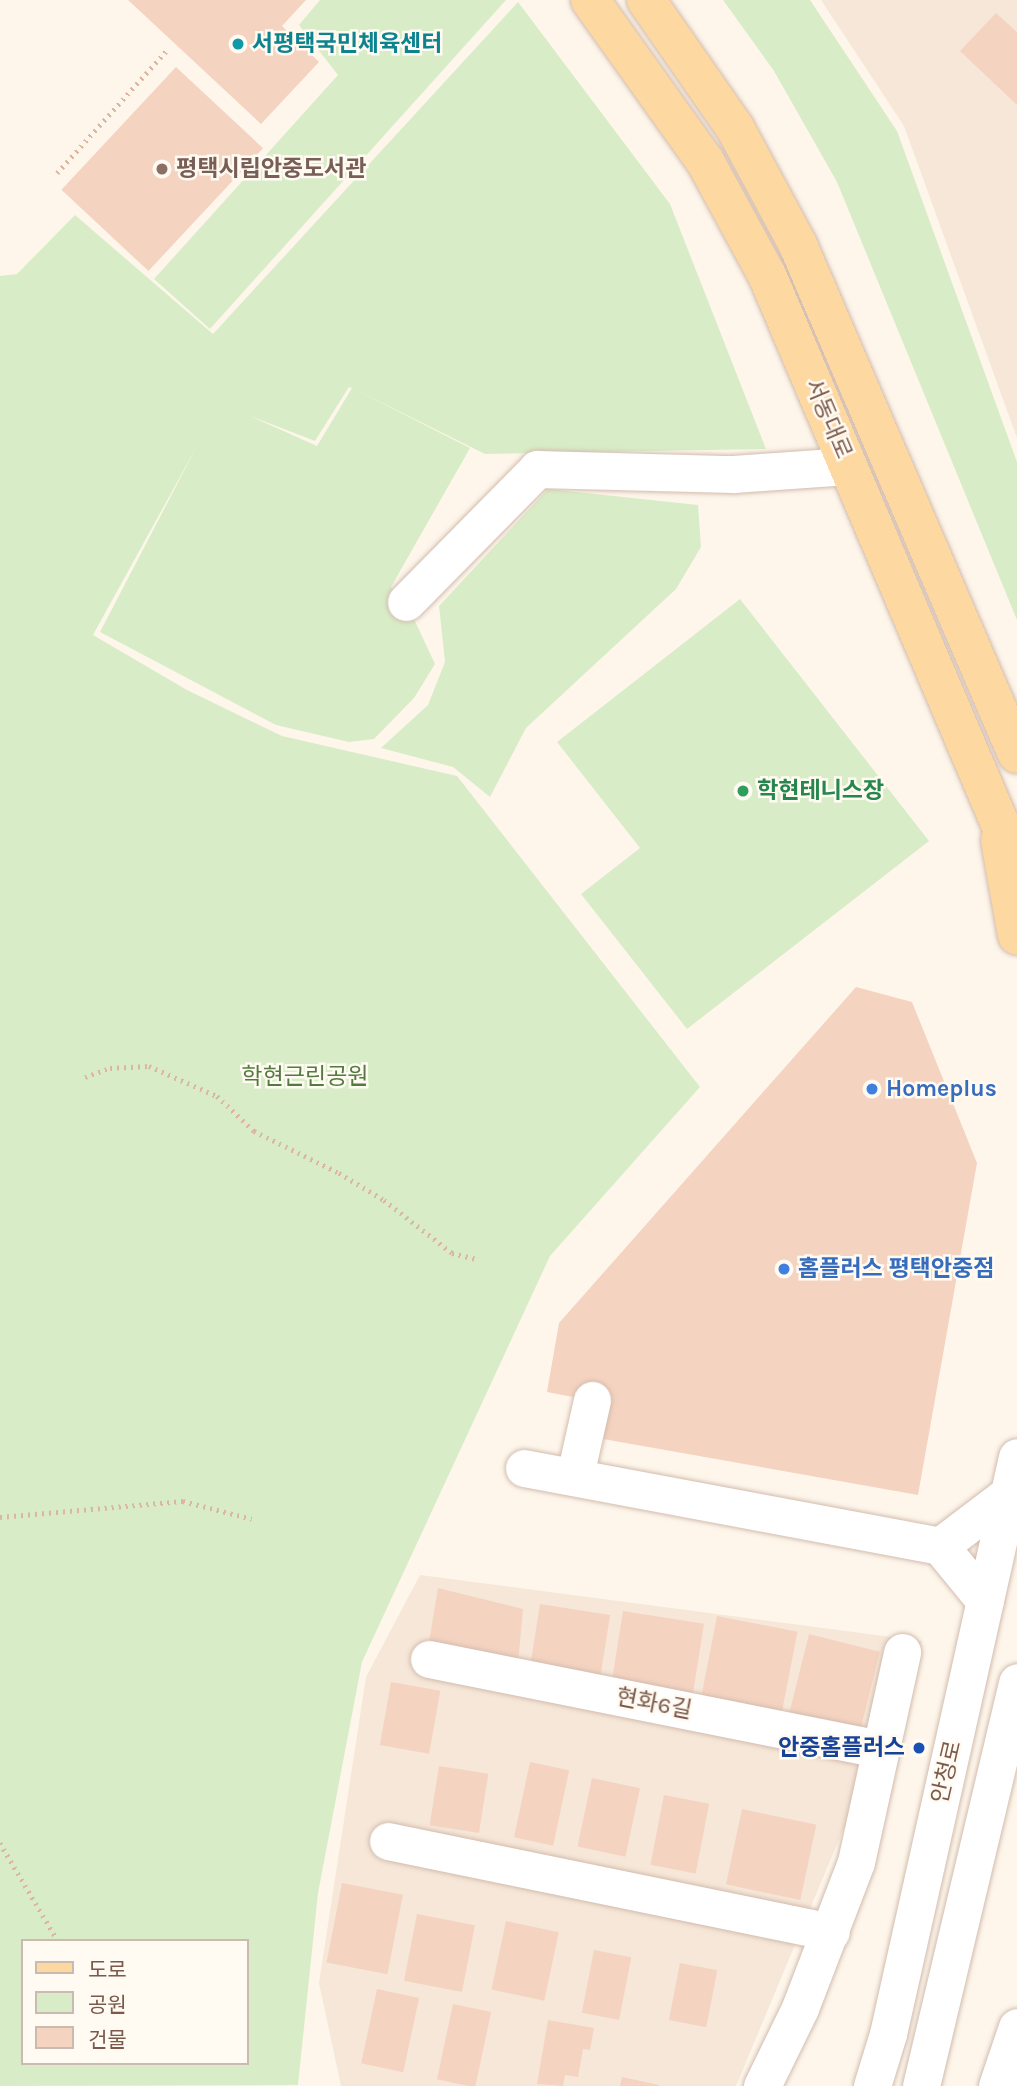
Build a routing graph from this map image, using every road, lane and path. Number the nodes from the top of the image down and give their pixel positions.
1 (590, 0) edge
2 (646, 0) edge
3 (166, 51) dead end
4 (57, 173) dead end
5 (848, 466) junction
6 (406, 602) dead end
7 (1017, 754) edge
8 (996, 818) junction
9 (1017, 864) edge
10 (1017, 935) edge
11 (85, 1077) dead end
12 (476, 1259) dead end
13 (592, 1400) dead end
14 (1017, 1457) edge
15 (524, 1468) dead end
16 (575, 1475) junction
17 (1007, 1495) junction
18 (0, 1517) edge
19 (252, 1519) dead end
20 (940, 1546) junction
21 (985, 1601) junction
22 (902, 1651) dead end
23 (429, 1659) dead end
24 (1017, 1682) edge
25 (880, 1749) junction
26 (388, 1841) dead end
27 (0, 1843) edge
28 (831, 1932) junction
29 (57, 1939) edge
30 (1017, 2027) edge
31 (762, 2086) edge
32 (872, 2086) edge
33 (921, 2086) edge
34 (997, 2086) edge

1 - 5 main road, 서동대로
2 - 7 main road, 서동대로
3 - 4 path
5 - 6 street
5 - 8 main road, 서동대로
8 - 9 main road, 서동대로
8 - 10 main road
11 - 12 path
13 - 16 street
14 - 17 street, 안청로
15 - 16 street
16 - 20 street
17 - 20 street
17 - 21 street, 안청로
18 - 19 path
20 - 21 street
21 - 32 street, 안청로
22 - 25 street
23 - 25 street, 현화6길
24 - 33 street, 안청로
25 - 28 street
26 - 28 street
27 - 29 path
28 - 31 street
30 - 34 street

